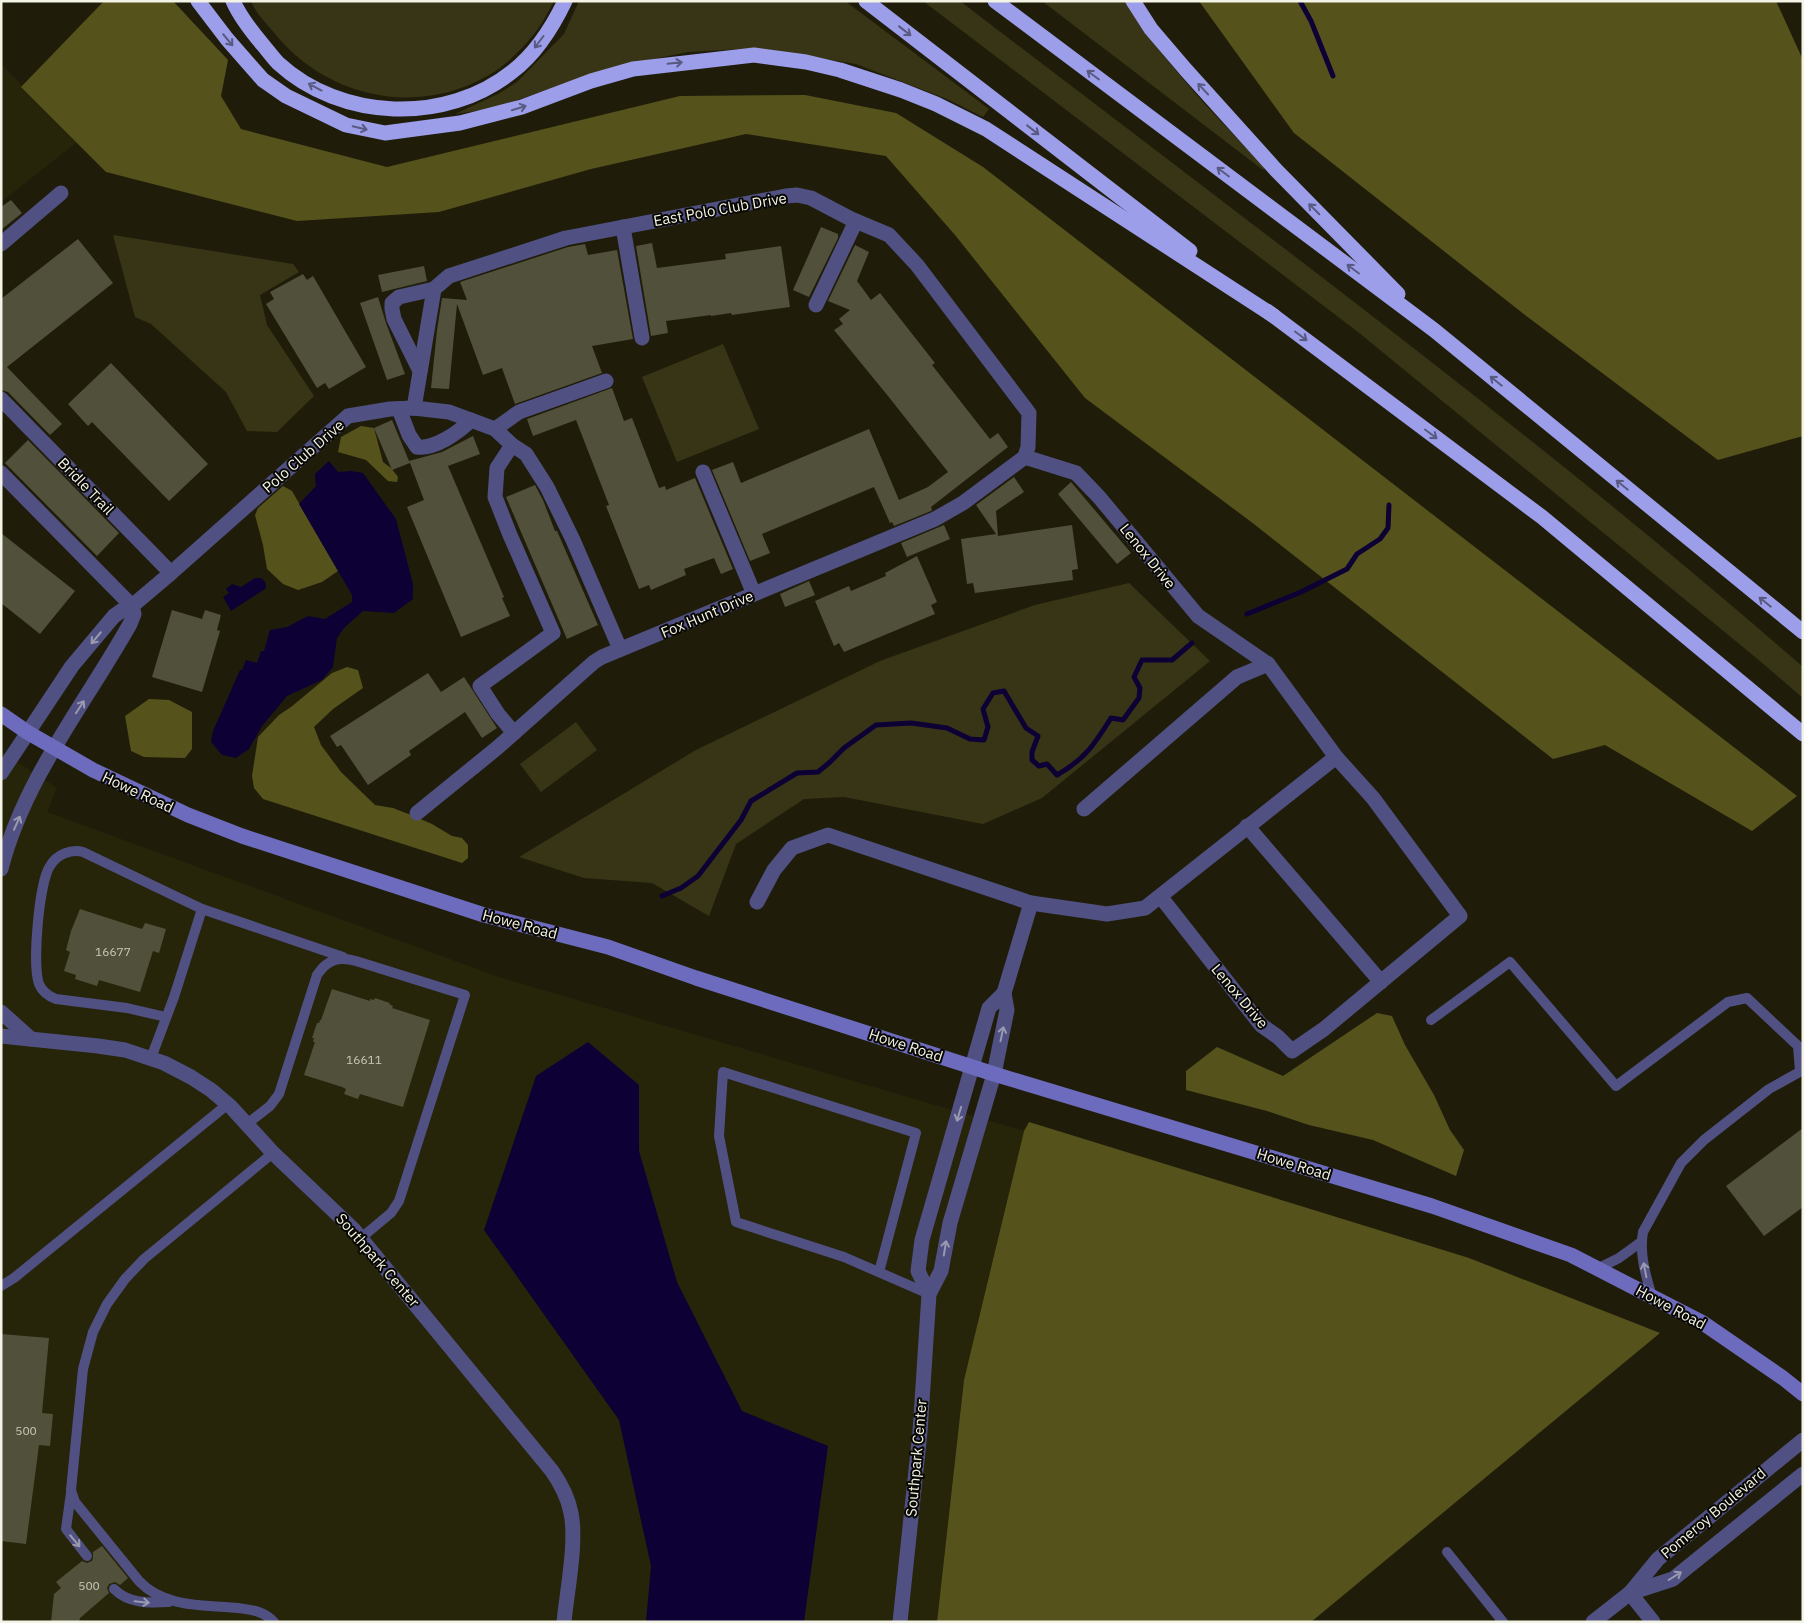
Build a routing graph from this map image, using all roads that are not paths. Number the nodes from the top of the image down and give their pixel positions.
1 (198, 1) edge
2 (233, 1) edge
3 (565, 1) edge
4 (866, 1) edge
5 (995, 1) edge
6 (1133, 1) edge
7 (61, 193) dead end
8 (856, 222) junction
9 (623, 227) junction
10 (1, 244) edge
11 (434, 290) junction
12 (816, 305) dead end
13 (1274, 316) junction
14 (1434, 330) junction
15 (642, 338) dead end
16 (420, 371) junction
17 (606, 381) dead end
18 (1, 399) edge
19 (406, 409) junction
20 (471, 420) junction
21 (495, 429) junction
22 (512, 445) junction
23 (1025, 457) junction
24 (703, 472) dead end
25 (1, 473) edge
26 (171, 573) junction
27 (754, 594) junction
28 (132, 606) junction
29 (1803, 632) edge
30 (620, 649) junction
31 (1268, 664) junction
32 (1, 714) edge
33 (27, 732) junction
34 (514, 733) junction
35 (1803, 734) edge
36 (53, 748) junction
37 (1336, 757) junction
38 (1, 773) edge
39 (1084, 809) dead end
40 (417, 813) dead end
41 (1247, 826) junction
42 (1, 869) edge
43 (1160, 896) junction
44 (757, 902) dead end
45 (1031, 903) junction
46 (202, 909) junction
47 (350, 959) junction
48 (1381, 982) junction
49 (1004, 994) junction
50 (1, 1012) edge
51 (166, 1018) junction
52 (1432, 1020) dead end
53 (1, 1036) edge
54 (30, 1039) junction
55 (151, 1058) junction
56 (973, 1067) junction
57 (1801, 1070) edge
58 (994, 1074) junction
59 (228, 1104) junction
60 (247, 1124) junction
61 (273, 1153) junction
62 (361, 1238) junction
63 (1642, 1242) junction
64 (1597, 1269) junction
65 (879, 1272) junction
66 (1, 1286) edge
67 (929, 1294) junction
68 (1652, 1297) junction
69 (1803, 1394) edge
70 (1803, 1440) edge
71 (1803, 1474) edge
72 (71, 1490) junction
73 (1447, 1552) dead end
74 (87, 1556) dead end
75 (114, 1589) dead end
76 (1630, 1593) junction
77 (175, 1602) junction
78 (274, 1622) edge
79 (564, 1622) edge
80 (900, 1622) edge
81 (1503, 1622) edge
82 (1593, 1622) edge
83 (1653, 1622) edge

1 -> 13 highway
3 -> 2 highway
4 -> 13 highway
14 -> 5 highway
14 -> 6 highway
7 - 10 street
8 - 9 street, East Polo Club Drive
8 - 12 street
8 - 23 street, East Polo Club Drive
9 - 11 street, East Polo Club Drive
9 - 15 street
11 - 16 street
11 - 16 street
13 -> 35 highway
29 -> 14 highway
16 - 19 street
17 - 21 street
18 - 26 street, Bridle Trail
19 - 20 street, Polo Club Drive
19 - 20 street
19 - 26 street, Polo Club Drive
20 - 21 street, Polo Club Drive
21 - 22 street, Polo Club Drive
22 - 30 street, Polo Club Drive
22 - 34 street
23 - 27 street, Fox Hunt Drive
23 - 31 street, Lenox Drive
24 - 27 street
25 - 28 street
26 - 28 street, Polo Club Drive
27 - 30 street, Fox Hunt Drive
28 -> 33 street, Polo Club Drive
36 -> 28 street
30 - 34 street, Fox Hunt Drive
31 - 37 street, Lenox Drive
31 - 39 street
32 - 33 street, Howe Road
33 - 36 street, Howe Road
33 - 38 street
34 - 40 street, Fox Hunt Drive
42 -> 36 street
36 - 56 street, Howe Road
37 - 41 street
37 - 48 street, Lenox Drive
41 - 43 street
41 - 48 street
43 - 45 street
43 - 48 street, Lenox Drive
44 - 45 street
45 - 49 street
46 - 47 lane
46 - 51 lane
46 - 51 lane
47 - 60 lane
47 - 62 lane
49 - 56 street
58 -> 49 street
50 - 54 street
51 - 55 lane
52 - 57 lane
53 - 54 street, Southpark Center
54 - 55 street, Southpark Center
55 - 59 street, Southpark Center
56 - 58 street, Howe Road
56 -> 67 street, Southpark Center
57 - 63 lane
58 - 64 street, Howe Road
67 -> 58 street, Southpark Center
59 - 60 street, Southpark Center
59 - 66 lane
60 - 61 street, Southpark Center
61 - 62 street, Southpark Center
61 - 72 lane
62 - 79 street, Southpark Center
63 - 64 lane
68 -> 63 lane
64 - 68 street, Howe Road
65 - 65 lane
65 - 67 lane
67 - 80 street, Southpark Center
68 - 69 street, Howe Road
70 - 76 street, Pomeroy Boulevard
76 -> 71 street, Pomeroy Boulevard
72 -> 74 lane
72 - 77 lane
73 - 81 lane
75 -> 77 lane
76 - 82 street, Pomeroy Boulevard
76 - 83 street
77 - 78 lane

